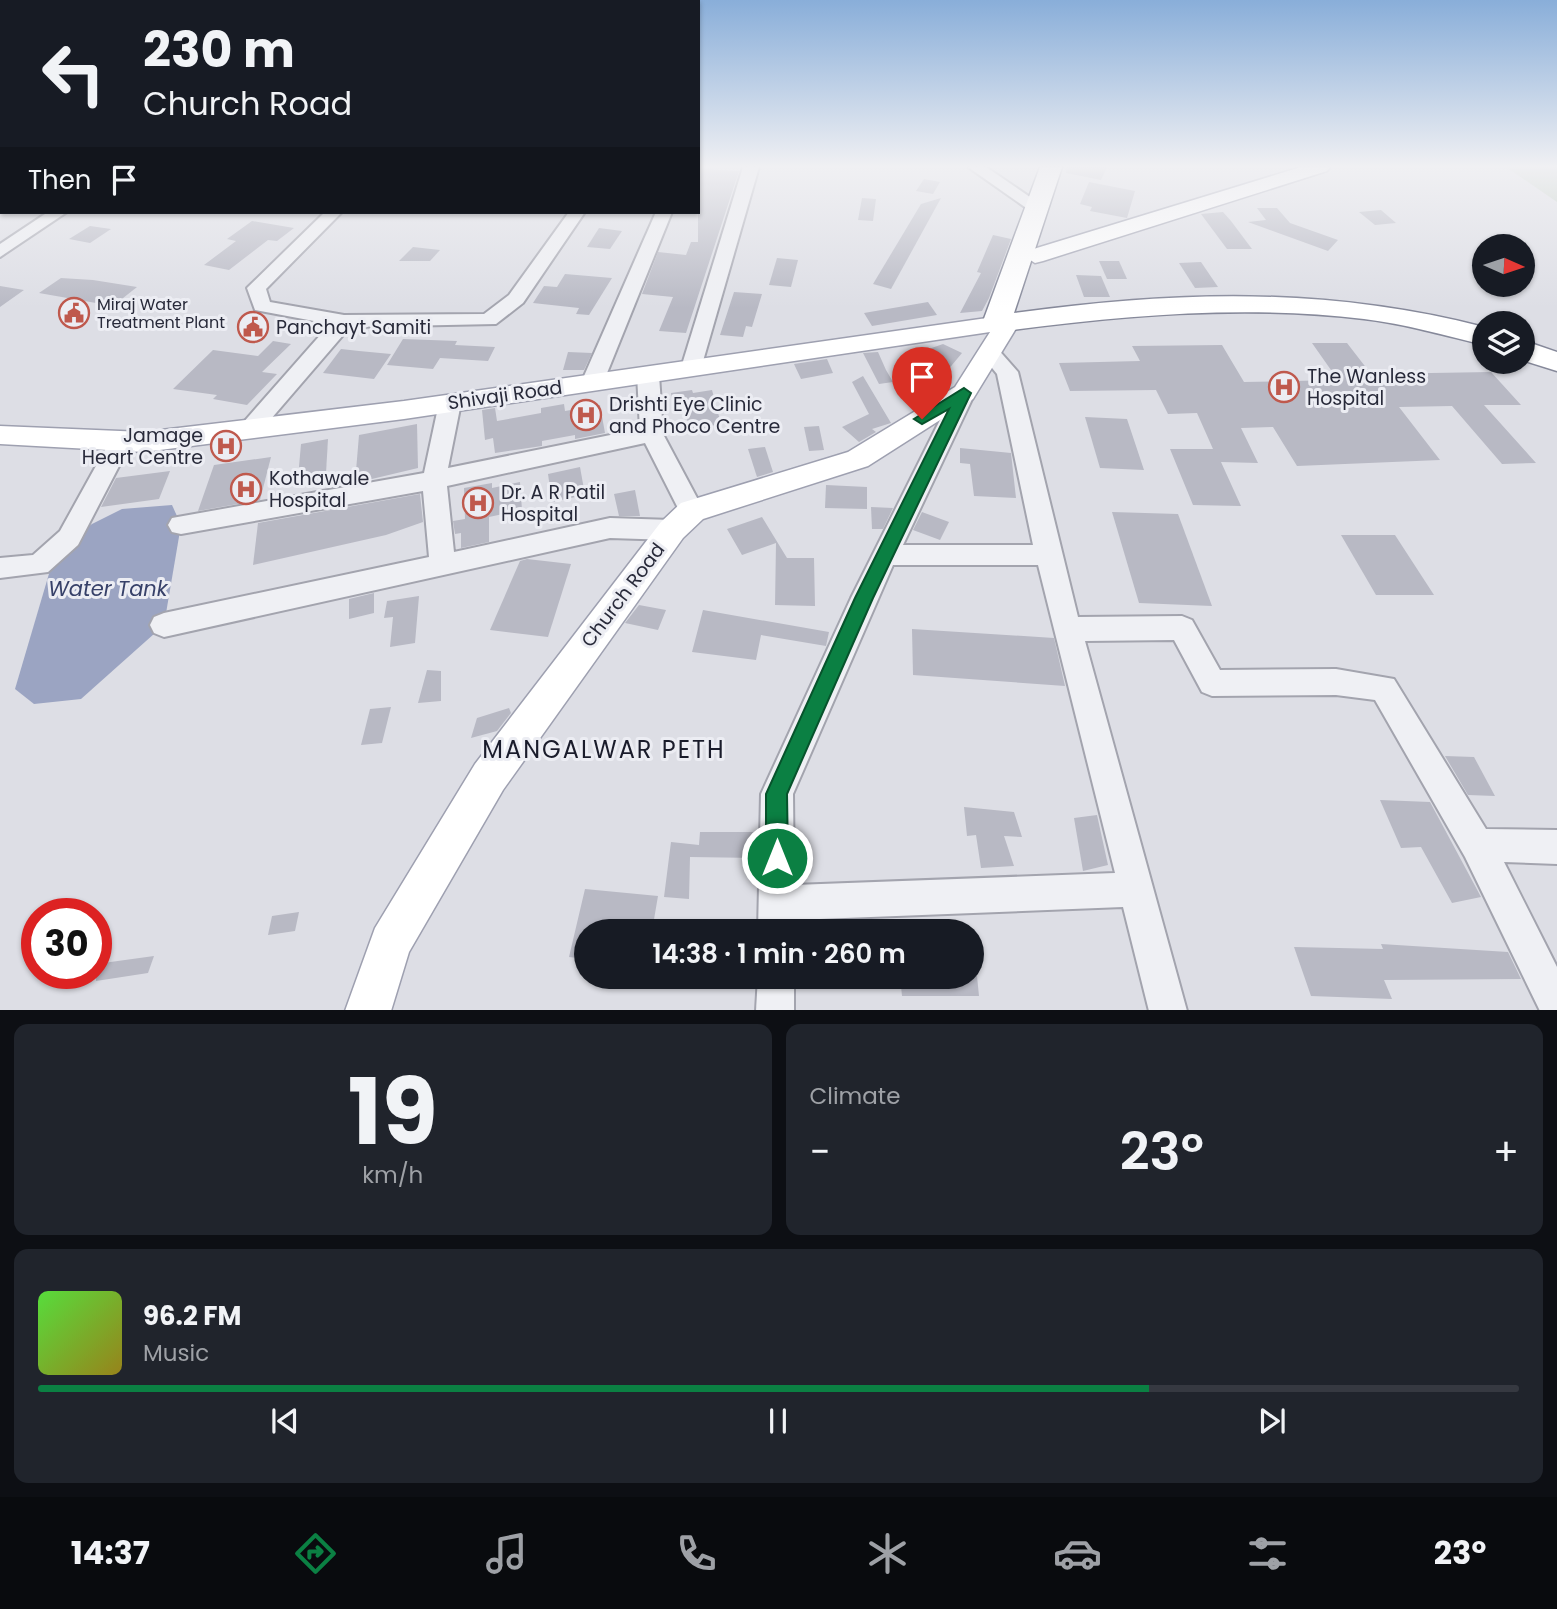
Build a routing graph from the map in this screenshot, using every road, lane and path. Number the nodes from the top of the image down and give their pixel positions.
1 (57, 214) edge
2 (332, 214) edge
3 (576, 214) edge
4 (663, 214) edge
5 (737, 214) edge
6 (1036, 214) edge
7 (1048, 214) edge
8 (1169, 214) edge
9 (0, 252) edge
10 (1035, 256) junction
11 (344, 321) junction
12 (1472, 332) edge
13 (998, 333) junction
14 (1535, 354) edge
15 (1557, 362) edge
16 (691, 368) junction
17 (648, 375) junction
18 (592, 383) junction
19 (964, 393) junction
20 (450, 403) junction
21 (250, 429) junction
22 (652, 434) junction
23 (0, 435) edge
24 (120, 443) junction
25 (434, 480) junction
26 (682, 521) junction
27 (181, 525) dead end
28 (885, 555) junction
29 (1048, 555) junction
30 (442, 562) junction
31 (0, 568) edge
32 (164, 625) dead end
33 (1069, 629) junction
34 (1477, 845) junction
35 (1557, 847) edge
36 (1136, 889) junction
37 (776, 917) edge
38 (776, 989) edge
39 (1557, 1006) edge
40 (368, 1010) edge
41 (775, 1010) edge
42 (1168, 1010) edge

1 - 9 street
2 - 11 street
3 - 11 street
4 - 18 street
5 - 16 street
6 - 13 highway
7 - 10 highway
8 - 10 main road
10 - 13 highway
11 - 21 street
12 - 13 highway
13 - 16 main road, Shivaji Road
13 - 19 main road
13 - 29 street
14 - 15 highway
16 - 17 main road, Shivaji Road
17 - 18 main road, Shivaji Road
17 - 22 street
18 - 20 main road, Shivaji Road
19 - 26 main road
19 - 28 street
20 - 21 main road, Shivaji Road
20 - 25 street
21 - 24 main road, Shivaji Road
22 - 25 street
22 - 26 street
23 - 24 main road, Shivaji Road
24 - 31 street
25 - 27 street
25 - 30 street
26 - 30 street
26 - 40 main road, Church Road
28 - 29 street
28 - 37 street
29 - 33 street
30 - 32 street
33 - 34 street
33 - 36 street
34 - 35 street
34 - 39 street
36 - 37 street
36 - 42 street
38 - 41 street

